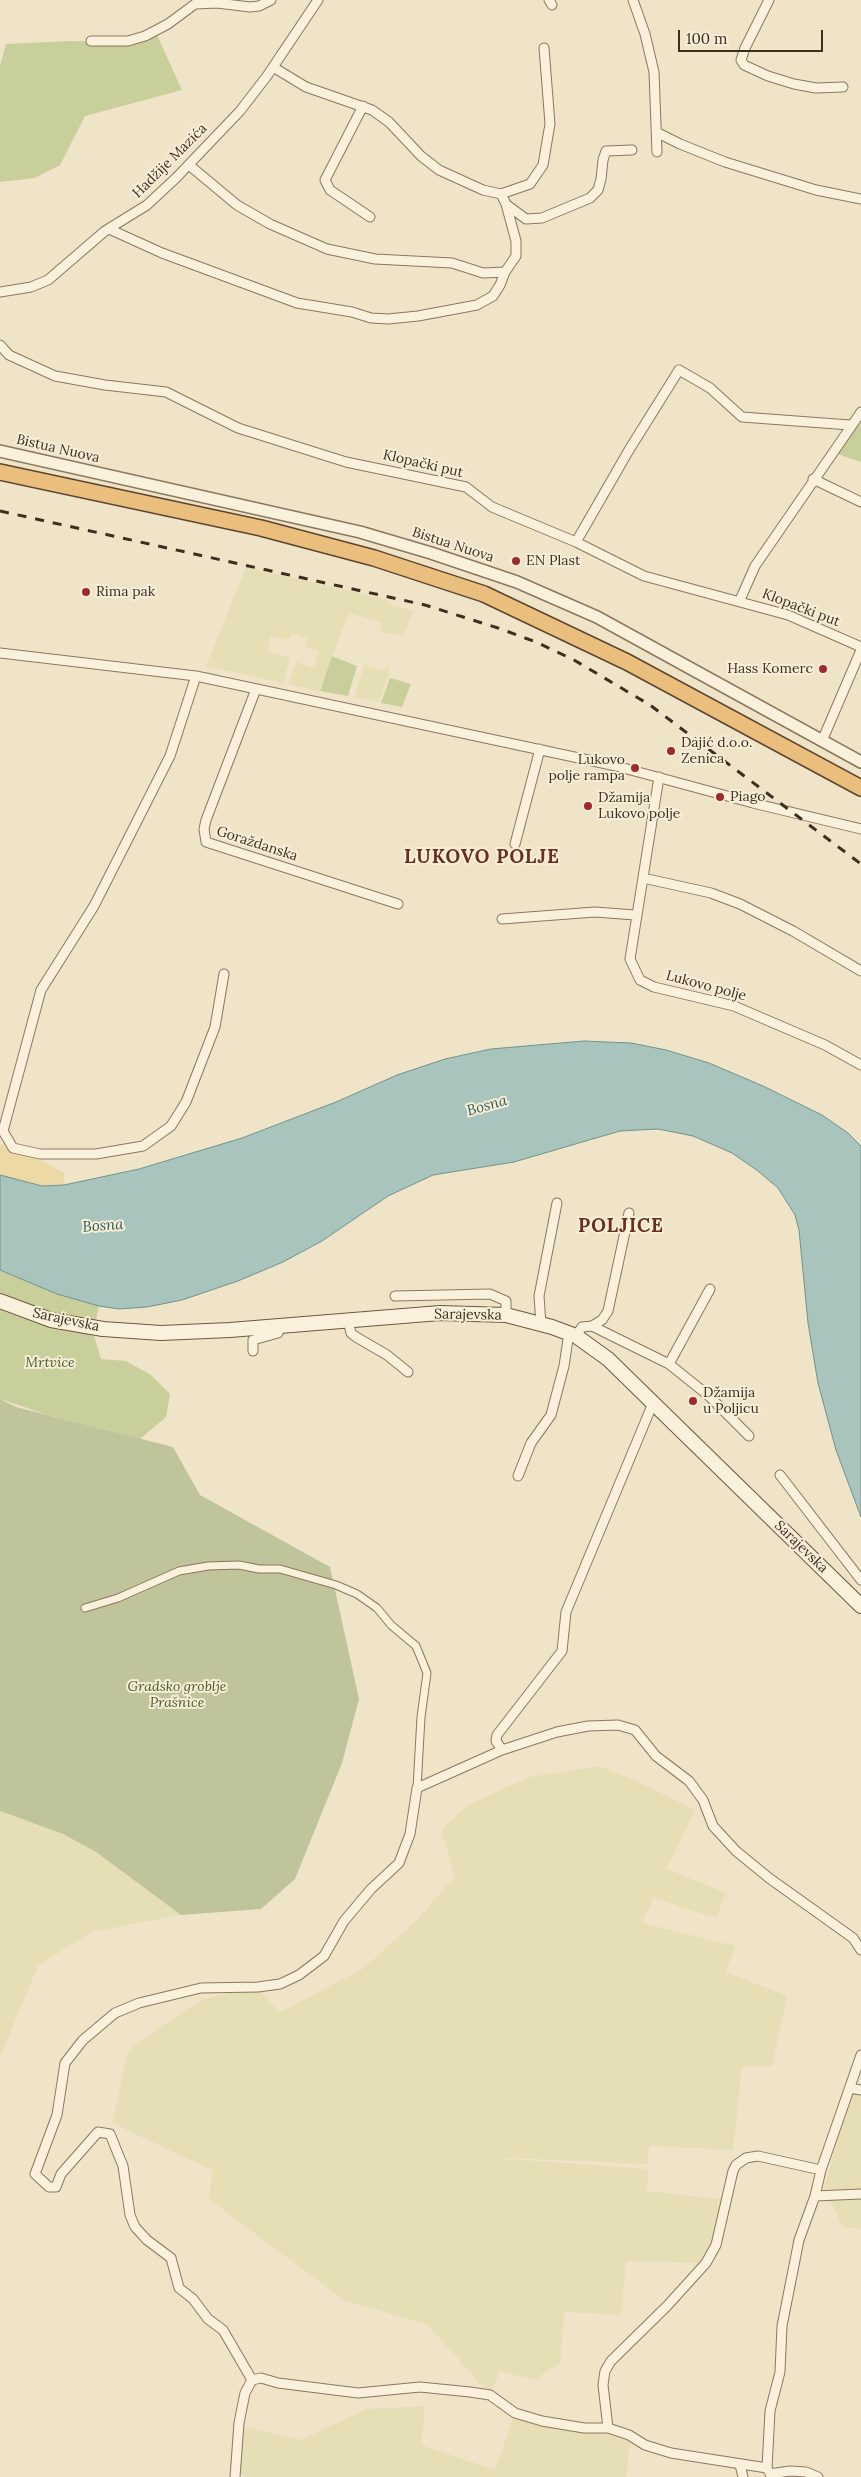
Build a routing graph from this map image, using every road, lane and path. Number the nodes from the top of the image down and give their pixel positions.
1 (271, 0) edge
2 (318, 0) edge
3 (633, 0) edge
4 (769, 0) edge
5 (208, 1) edge
6 (91, 41) dead end
7 (544, 48) dead end
8 (273, 67) junction
9 (843, 87) dead end
10 (363, 106) junction
11 (656, 132) junction
12 (632, 150) dead end
13 (657, 152) dead end
14 (189, 165) junction
15 (501, 194) junction
16 (861, 199) edge
17 (506, 204) junction
18 (370, 217) dead end
19 (109, 229) junction
20 (505, 272) junction
21 (0, 292) edge
22 (0, 345) edge
23 (861, 412) edge
24 (855, 422) edge
25 (0, 452) edge
26 (0, 472) edge
27 (813, 480) junction
28 (861, 502) edge
29 (576, 542) junction
30 (740, 600) junction
31 (861, 648) edge
32 (0, 653) edge
33 (196, 676) junction
34 (256, 689) junction
35 (822, 741) junction
36 (540, 749) junction
37 (861, 762) edge
38 (660, 777) junction
39 (861, 788) edge
40 (861, 829) edge
41 (516, 844) dead end
42 (643, 878) junction
43 (398, 904) dead end
44 (635, 916) junction
45 (502, 919) dead end
46 (861, 971) edge
47 (224, 974) dead end
48 (861, 1065) edge
49 (557, 1203) dead end
50 (629, 1213) dead end
51 (710, 1289) dead end
52 (395, 1296) dead end
53 (0, 1301) edge
54 (506, 1315) junction
55 (348, 1321) junction
56 (541, 1324) junction
57 (280, 1326) junction
58 (592, 1326) junction
59 (573, 1335) junction
60 (253, 1351) dead end
61 (668, 1364) junction
62 (408, 1372) dead end
63 (653, 1402) junction
64 (749, 1436) dead end
65 (780, 1475) dead end
66 (518, 1476) dead end
67 (861, 1580) edge
68 (861, 1606) edge
69 (85, 1608) dead end
70 (502, 1750) junction
71 (417, 1788) junction
72 (861, 1950) edge
73 (861, 2055) edge
74 (850, 2088) junction
75 (861, 2090) edge
76 (821, 2170) junction
77 (861, 2194) edge
78 (815, 2196) junction
79 (252, 2380) junction
80 (608, 2428) junction
81 (740, 2465) junction
82 (769, 2473) edge
83 (235, 2477) edge
84 (743, 2477) edge
85 (818, 2477) edge

1 - 5 street
2 - 8 street, Hadžije Mazića
3 - 11 street
4 - 9 street
5 - 6 street
7 - 15 street
8 - 10 street
8 - 14 street, Hadžije Mazića
10 - 15 street
10 - 18 street
11 - 13 street
11 - 16 street
12 - 17 street
14 - 19 street, Hadžije Mazića
14 - 20 street
15 - 17 street
17 - 20 street
19 - 20 street
19 - 21 street, Hadžije Mazića
22 - 29 street, Klopački put
23 - 24 street
24 - 27 street
24 - 29 street
25 - 35 street, Bistua Nuova
26 - 39 highway
27 - 28 street
27 - 30 street
29 - 30 street, Klopački put
30 - 31 street, Klopački put
31 - 35 street
32 - 33 street
33 - 34 street
33 - 47 street
34 - 36 street
34 - 43 street, Goraždanska
35 - 37 street, Bistua Nuova
36 - 38 street
36 - 41 street
38 - 40 street
38 - 42 street, Lukovo polje
42 - 44 street, Lukovo polje
42 - 46 street
44 - 45 street
44 - 48 street, Lukovo polje
49 - 56 street
50 - 58 street
51 - 61 street
52 - 54 street
53 - 57 main road, Sarajevska
54 - 55 main road, Sarajevska
54 - 56 main road, Sarajevska
55 - 57 main road, Sarajevska
55 - 62 street
56 - 59 main road, Sarajevska
57 - 60 street
58 - 59 street
58 - 61 street
59 - 63 main road, Sarajevska
59 - 66 street
61 - 64 street
63 - 68 main road, Sarajevska
63 - 70 street
65 - 67 street
69 - 71 street
70 - 71 street
70 - 72 street
71 - 79 street
73 - 74 street
74 - 75 street
74 - 76 street
76 - 78 street
76 - 80 street
77 - 78 street
78 - 82 street
79 - 80 street
79 - 83 street
80 - 81 street
81 - 82 street
81 - 84 street
82 - 85 street

